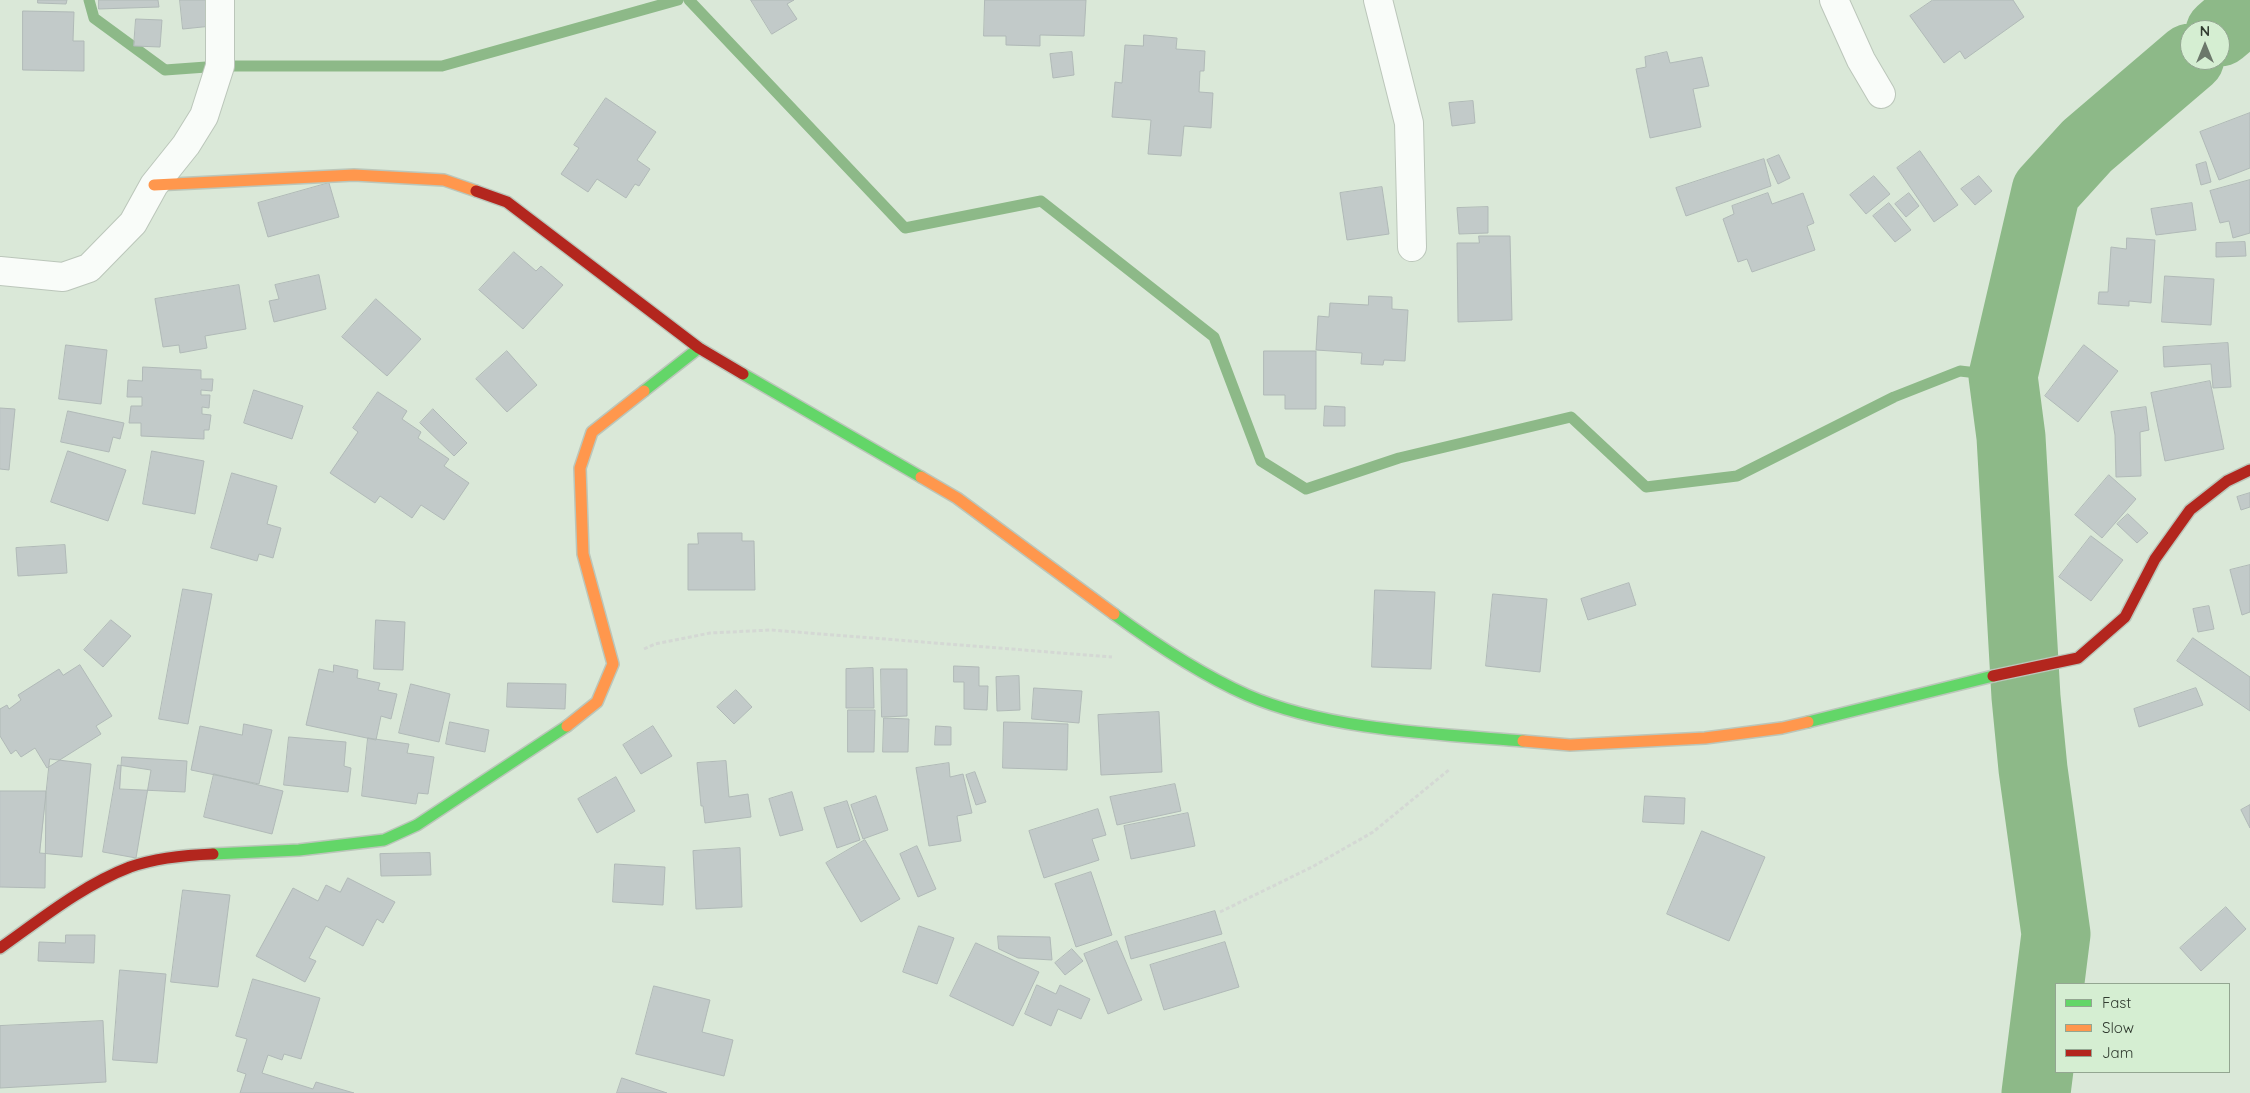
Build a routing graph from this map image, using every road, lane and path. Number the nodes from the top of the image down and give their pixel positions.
1 (220, 0) edge
2 (1378, 0) edge
3 (1834, 0) edge
4 (1882, 94) dead end
5 (154, 185) junction
6 (1412, 247) dead end
7 (0, 271) edge
8 (699, 348) junction
9 (2250, 470) edge
10 (1121, 658) dead end
11 (613, 664) junction
12 (1490, 737) junction
13 (1220, 912) dead end
14 (0, 948) edge

1 - 5 street
2 - 6 street
3 - 4 street
5 - 7 street
5 - 8 street
8 - 11 street
8 - 12 street
9 - 12 street
10 - 11 path
11 - 14 street
12 - 13 path

